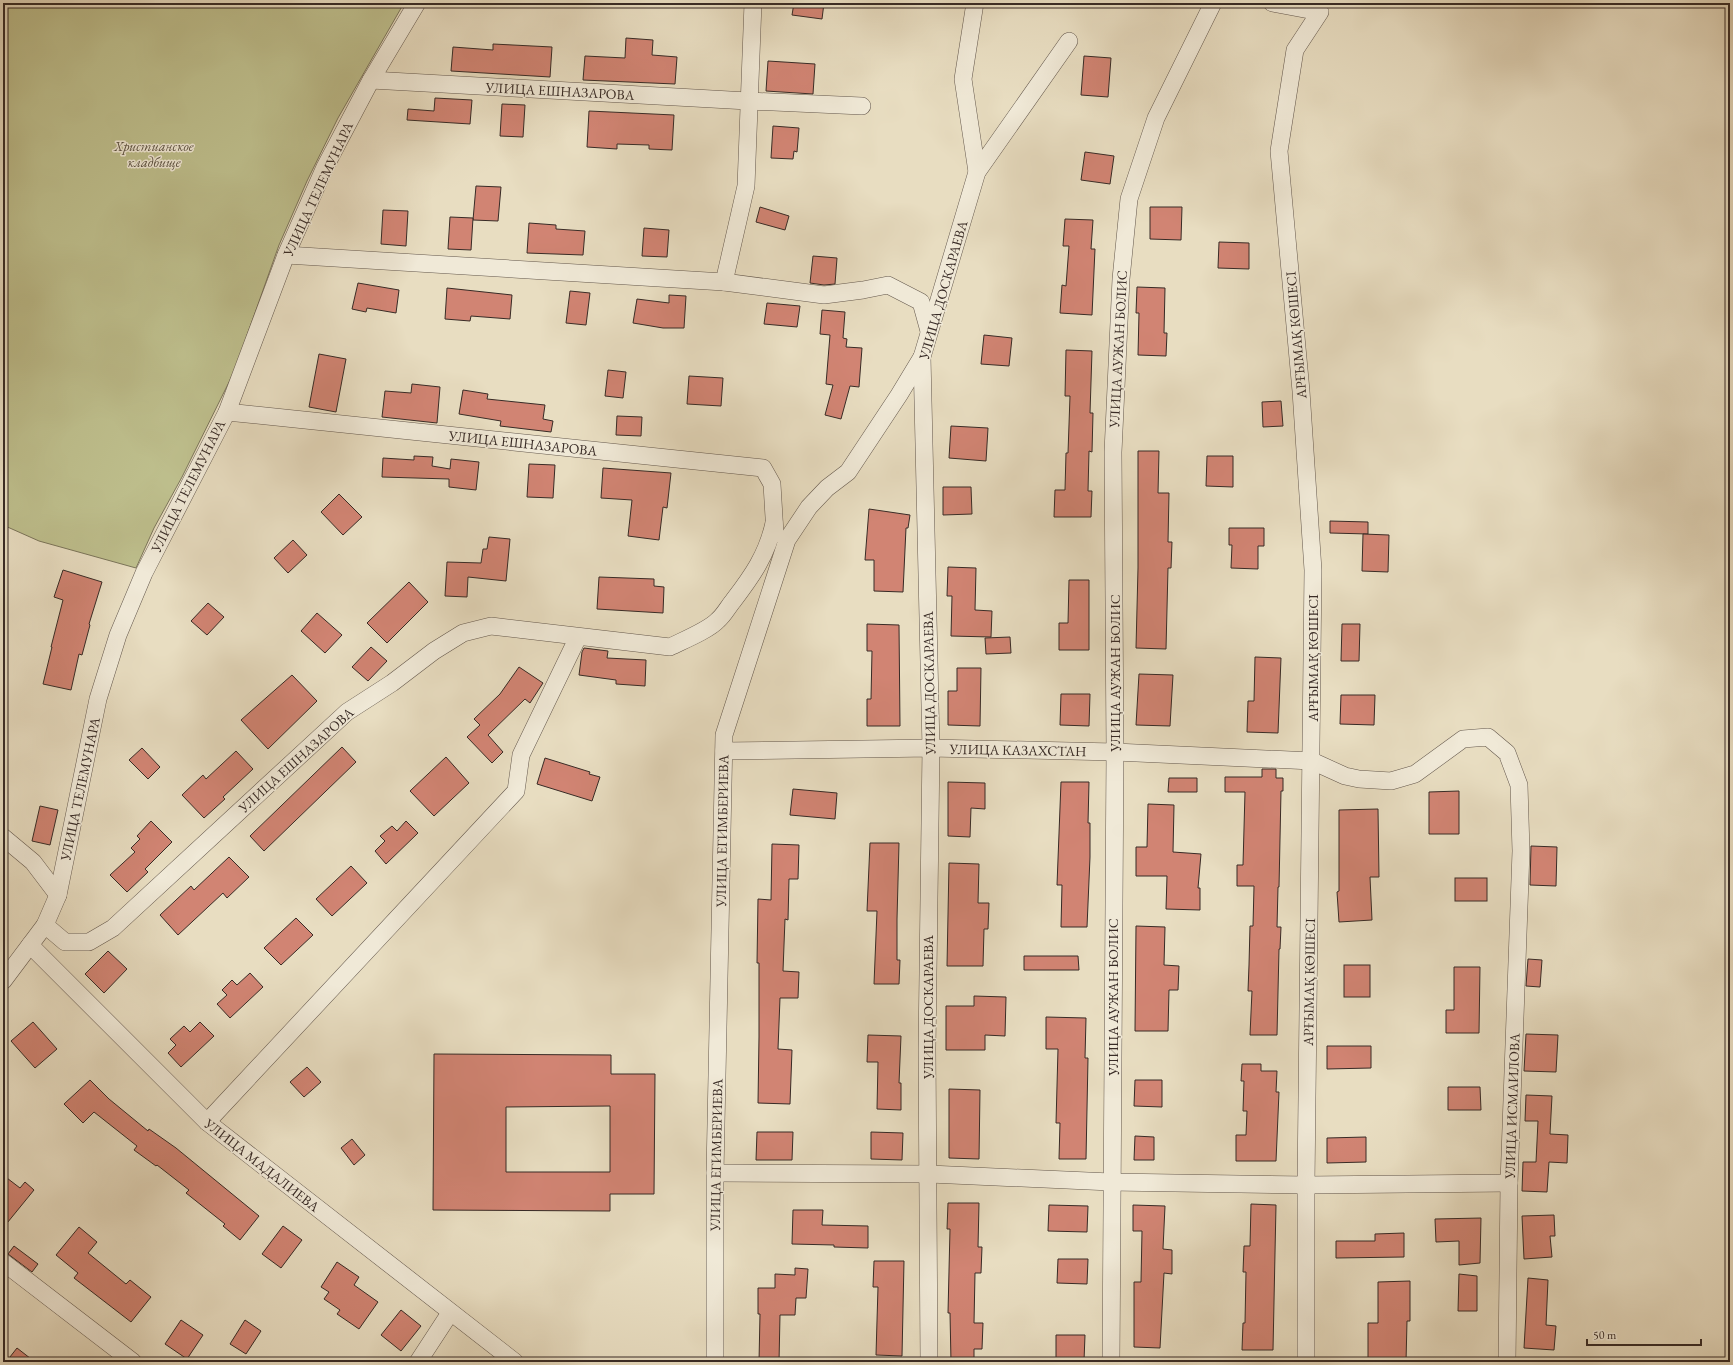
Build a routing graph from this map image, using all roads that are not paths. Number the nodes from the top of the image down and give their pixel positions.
1 (417, 3) edge
2 (753, 3) edge
3 (975, 3) edge
4 (1213, 3) edge
5 (1272, 3) edge
6 (1069, 41) dead end
7 (371, 80) junction
8 (748, 102) junction
9 (862, 106) dead end
10 (977, 172) junction
11 (286, 255) junction
12 (724, 282) junction
13 (929, 331) junction
14 (922, 357) junction
15 (226, 412) junction
16 (774, 524) junction
17 (779, 566) junction
18 (578, 637) junction
19 (931, 748) junction
20 (724, 751) junction
21 (1115, 752) junction
22 (1312, 761) junction
23 (3, 837) edge
24 (58, 895) junction
25 (45, 925) junction
26 (30, 945) junction
27 (3, 981) edge
28 (207, 1122) junction
29 (716, 1173) junction
30 (929, 1174) junction
31 (1111, 1182) junction
32 (1509, 1183) junction
33 (1306, 1185) junction
34 (3, 1262) edge
35 (450, 1313) junction
36 (133, 1362) edge
37 (418, 1362) edge
38 (515, 1362) edge
39 (715, 1362) edge
40 (929, 1362) edge
41 (1111, 1362) edge
42 (1306, 1362) edge
43 (1507, 1362) edge

1 - 7 street, УЛИЦА ТЕЛЕМУНАРА
2 - 8 street
3 - 10 street
4 - 21 street, УЛИЦА АУЖАН БОЛИС
5 - 22 street, АРҒЫМАҚ КӨШЕСІ
6 - 10 street, УЛИЦА ДОСКАРАЕВА
7 - 8 street, УЛИЦА ЕШНАЗАРОВА
7 - 11 street, УЛИЦА ТЕЛЕМУНАРА
8 - 9 street, УЛИЦА ЕШНАЗАРОВА
8 - 12 street
10 - 13 street, УЛИЦА ДОСКАРАЕВА
11 - 12 street
11 - 15 street, УЛИЦА ТЕЛЕМУНАРА
12 - 13 street
13 - 14 street, УЛИЦА ДОСКАРАЕВА
14 - 17 street, УЛИЦА ЕГИМБЕРИЕВА
14 - 19 street, УЛИЦА ДОСКАРАЕВА
15 - 16 street, УЛИЦА ЕШНАЗАРОВА
15 - 24 street, УЛИЦА ТЕЛЕМУНАРА
16 - 17 street, УЛИЦА ЕШНАЗАРОВА
16 - 18 street, УЛИЦА ЕШНАЗАРОВА
17 - 20 street, УЛИЦА ЕГИМБЕРИЕВА
18 - 25 street, УЛИЦА ЕШНАЗАРОВА
18 - 28 street
19 - 20 street, УЛИЦА КАЗАХСТАН
19 - 21 street, УЛИЦА КАЗАХСТАН
19 - 30 street, УЛИЦА ДОСКАРАЕВА
20 - 29 street, УЛИЦА ЕГИМБЕРИЕВА
21 - 22 street, УЛИЦА КАЗАХСТАН
21 - 31 street, УЛИЦА АУЖАН БОЛИС
22 - 32 street, УЛИЦА ИСМАИЛОВА
22 - 33 street, АРҒЫМАҚ КӨШЕСІ
23 - 24 street
24 - 25 street, УЛИЦА ТЕЛЕМУНАРА
25 - 26 street, УЛИЦА ТЕЛЕМУНАРА
26 - 27 street, УЛИЦА ТЕЛЕМУНАРА
26 - 28 street, УЛИЦА МАДАЛИЕВА
28 - 35 street, УЛИЦА МАДАЛИЕВА
29 - 30 street
29 - 39 street, УЛИЦА ЕГИМБЕРИЕВА
30 - 31 street
30 - 40 street, УЛИЦА ДОСКАРАЕВА
31 - 33 street
31 - 41 street, УЛИЦА АУЖАН БОЛИС
32 - 33 street
32 - 43 street, УЛИЦА ИСМАИЛОВА
33 - 42 street, АРҒЫМАҚ КӨШЕСІ
34 - 36 street
35 - 37 street
35 - 38 street, УЛИЦА МАДАЛИЕВА

